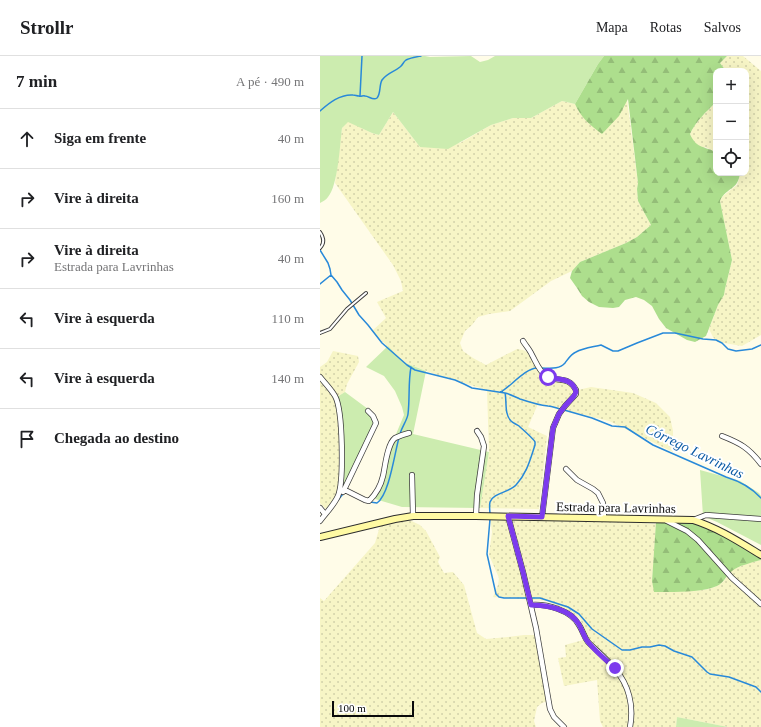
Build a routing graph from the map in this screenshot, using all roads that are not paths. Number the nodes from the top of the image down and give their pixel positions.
1 (320, 232) edge
2 (320, 248) edge
3 (366, 293) dead end
4 (320, 333) edge
5 (523, 342) dead end
6 (320, 376) edge
7 (368, 410) dead end
8 (477, 431) dead end
9 (409, 433) dead end
10 (722, 436) dead end
11 (761, 464) edge
12 (566, 468) dead end
13 (412, 475) dead end
14 (345, 490) junction
15 (338, 495) junction
16 (320, 508) edge
17 (326, 514) junction
18 (413, 516) junction
19 (476, 516) junction
20 (508, 516) junction
21 (542, 517) junction
22 (604, 518) junction
23 (664, 519) junction
24 (761, 519) edge
25 (693, 520) junction
26 (320, 521) edge
27 (320, 537) edge
28 (761, 555) edge
29 (761, 604) edge
30 (531, 605) junction
31 (564, 727) edge
32 (630, 727) edge

1 - 2 lane
3 - 4 lane
5 - 21 street
6 - 15 street
7 - 14 street
8 - 19 street
9 - 14 street
10 - 11 street
12 - 22 street
13 - 18 street
14 - 15 street
15 - 17 street
16 - 17 street
17 - 26 street
18 - 19 street, Estrada para Lavrinhas
18 - 27 street, Estrada para Lavrinhas
19 - 20 street, Estrada para Lavrinhas
20 - 21 street, Estrada para Lavrinhas
20 - 30 street
21 - 22 street, Estrada para Lavrinhas
22 - 23 street, Estrada para Lavrinhas
23 - 25 street, Estrada para Lavrinhas
23 - 29 street
24 - 25 street
25 - 28 street, Estrada para Lavrinhas
30 - 31 street
30 - 32 street

